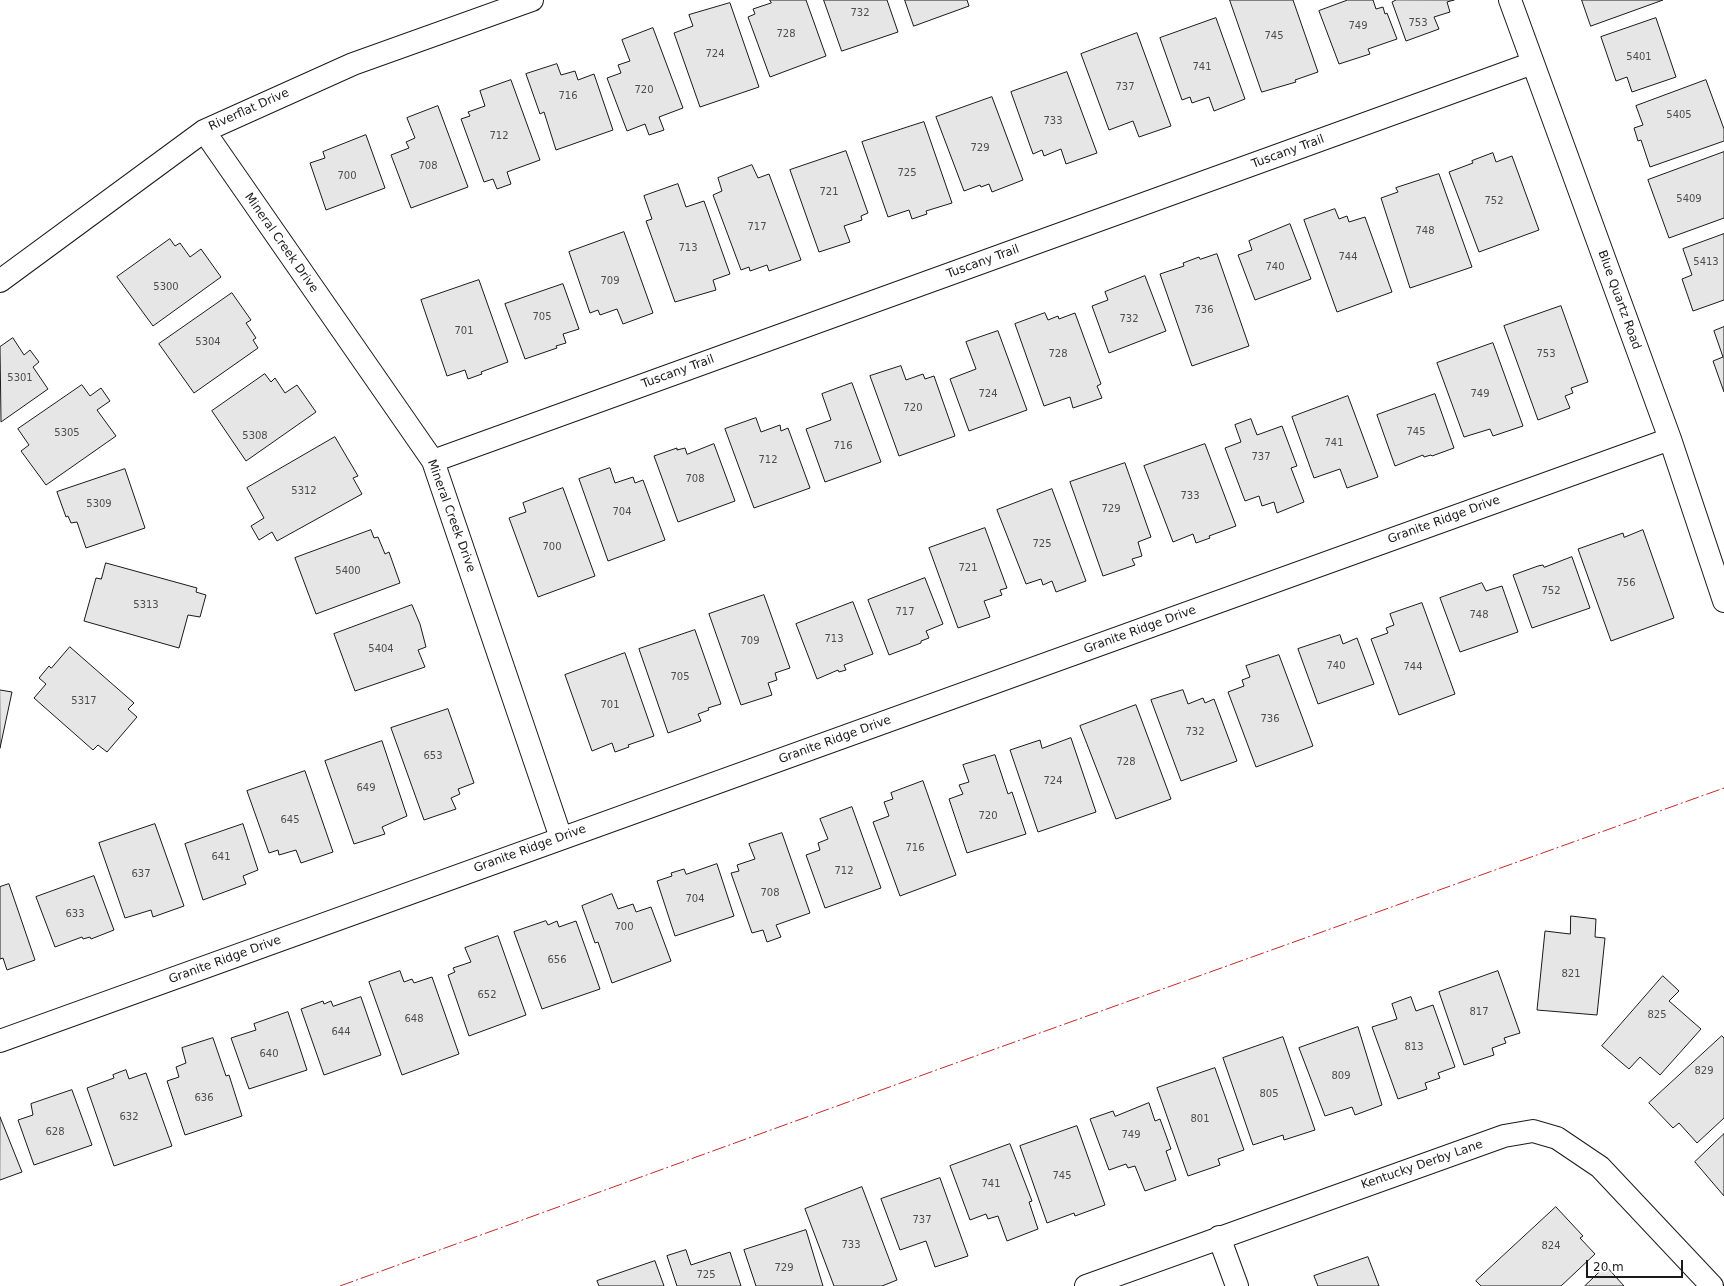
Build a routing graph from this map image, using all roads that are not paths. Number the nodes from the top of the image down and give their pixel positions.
1 (532, 0) edge
2 (1510, 0) edge
3 (1533, 63) junction
4 (204, 131) junction
5 (0, 281) edge
6 (1670, 439) junction
7 (433, 461) junction
8 (1724, 601) edge
9 (561, 838) junction
10 (0, 1042) edge
11 (1219, 1237) junction
12 (1086, 1286) edge
13 (1236, 1286) edge
14 (1712, 1286) edge

1 - 4 street, Riverflat Drive
2 - 3 street, Blue Quartz Road
3 - 6 street, Blue Quartz Road
3 - 7 street, Tuscany Trail
4 - 5 street, Riverflat Drive
4 - 7 street, Mineral Creek Drive
6 - 8 street, Blue Quartz Road
6 - 9 street, Granite Ridge Drive
7 - 9 street, Mineral Creek Drive
9 - 10 street, Granite Ridge Drive
11 - 12 street, Kentucky Derby Lane
11 - 13 street
11 - 14 street, Kentucky Derby Lane

